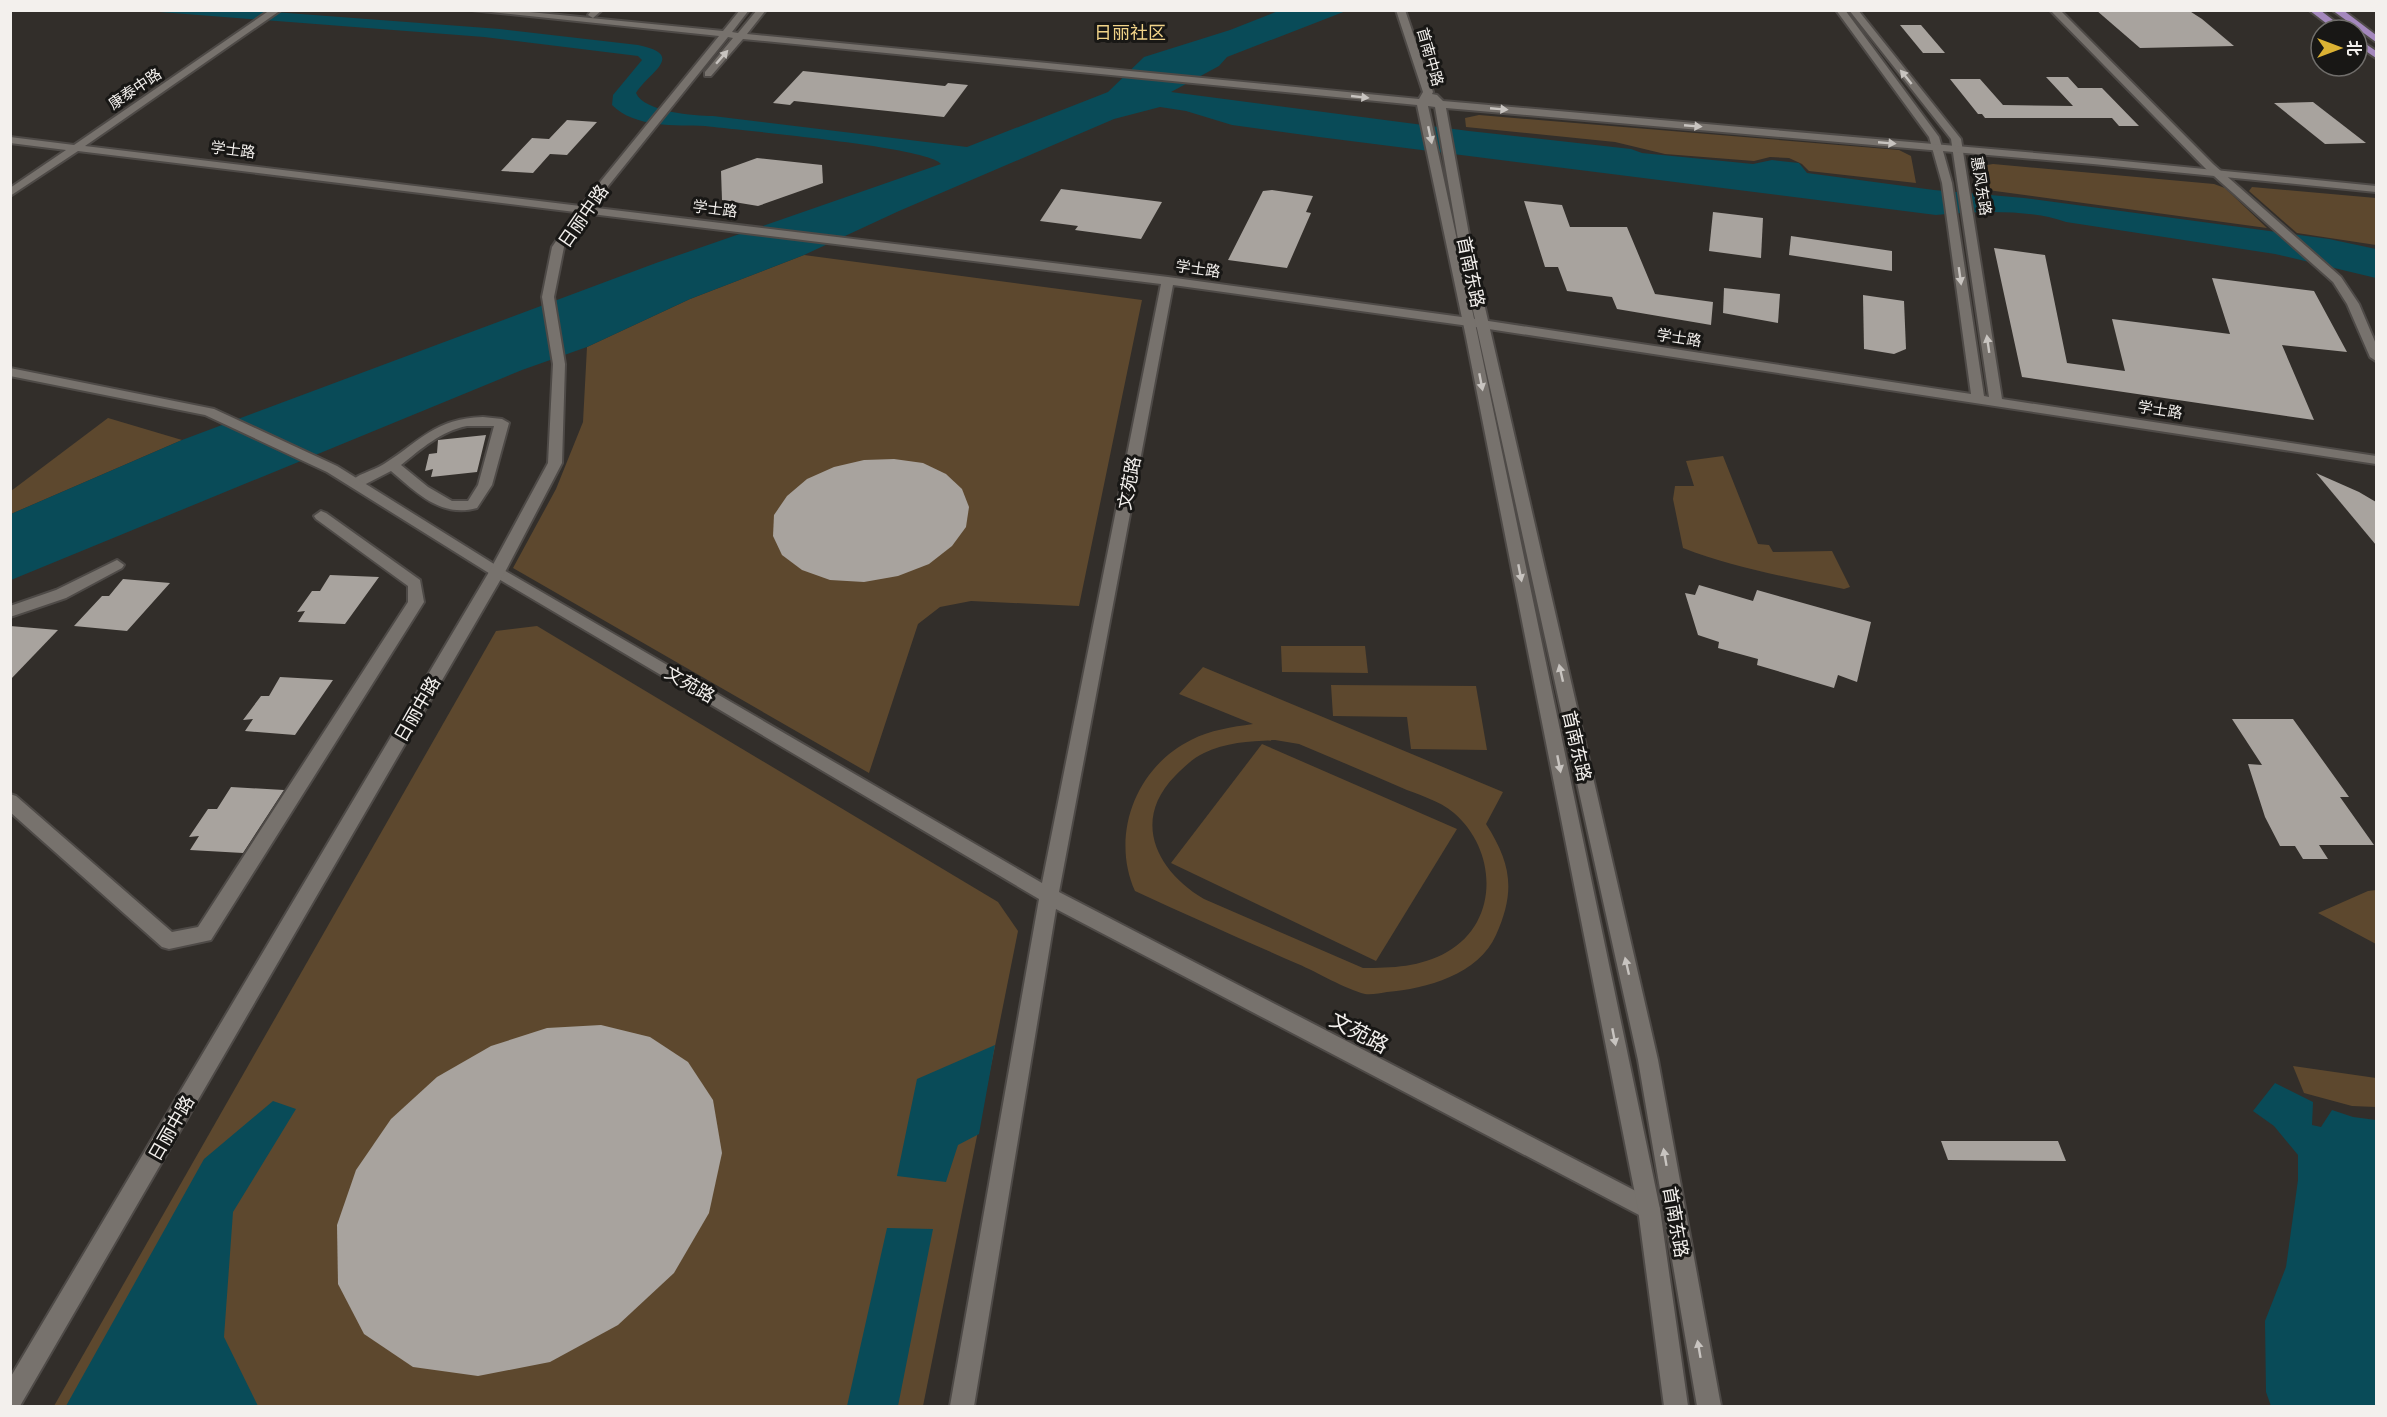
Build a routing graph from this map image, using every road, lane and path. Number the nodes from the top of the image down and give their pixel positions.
1 (476, 10) edge
2 (543, 10) edge
3 (745, 10) edge
4 (762, 10) edge
5 (1400, 10) edge
6 (1840, 10) edge
7 (1853, 10) edge
8 (2054, 10) edge
9 (2336, 10) edge
10 (276, 12) edge
11 (595, 13) edge
12 (728, 32) junction
13 (743, 33) junction
14 (2376, 39) edge
15 (1428, 92) junction
16 (1440, 104) junction
17 (1424, 107) junction
18 (652, 131) junction
19 (10, 140) edge
20 (1936, 142) junction
21 (1957, 144) junction
22 (76, 148) junction
23 (1442, 158) junction
24 (2212, 170) junction
25 (2376, 182) edge
26 (2376, 189) edge
27 (10, 193) edge
28 (585, 213) junction
29 (1168, 281) junction
30 (1476, 323) junction
31 (2376, 357) edge
32 (10, 372) edge
33 (1978, 400) junction
34 (1996, 402) junction
35 (2376, 460) edge
36 (392, 465) junction
37 (356, 484) junction
38 (321, 516) dead end
39 (117, 565) dead end
40 (497, 572) junction
41 (10, 612) edge
42 (10, 801) edge
43 (1049, 896) junction
44 (1649, 1209) junction
45 (10, 1401) edge
46 (962, 1407) edge
47 (1676, 1407) edge
48 (1709, 1407) edge

1 - 12 street
2 - 11 street
3 - 12 street
4 - 13 street
5 - 15 street, 首南中路
6 - 20 street, 惠风东路
21 -> 7 street, 惠风东路
8 - 24 street
9 - 14 main road
10 - 22 street, 康泰中路
11 - 12 street
12 - 13 street
12 - 18 street
13 - 15 street
13 -> 17 street
18 -> 13 street
15 - 16 street
15 - 17 street, 首南中路
15 - 20 street
16 - 17 street
16 -> 20 street
16 - 23 street, 首南东路
17 -> 23 street
18 - 28 street, 日丽中路
19 - 22 street, 学士路
20 - 21 street
20 -> 33 street, 惠风东路
21 - 24 street
34 -> 21 street, 惠风东路
22 - 27 street, 康泰中路
22 - 28 street, 学士路
23 - 30 street, 首南东路
24 - 25 street
24 - 26 street
24 - 31 street
28 - 29 street, 学士路
28 - 40 street, 日丽中路
29 - 30 street, 学士路
29 - 43 street, 文苑路
30 - 33 street, 学士路
30 -> 44 street, 首南东路
48 -> 30 street, 首南东路
32 - 37 street, 文苑路
33 - 34 street, 学士路
34 - 35 street, 学士路
36 - 36 street
36 - 37 street
37 - 40 street, 文苑路
38 - 42 street
39 - 41 street
40 - 43 street, 文苑路
40 - 45 street, 日丽中路
43 - 44 street, 文苑路
43 - 46 street
44 - 47 street, 首南东路

